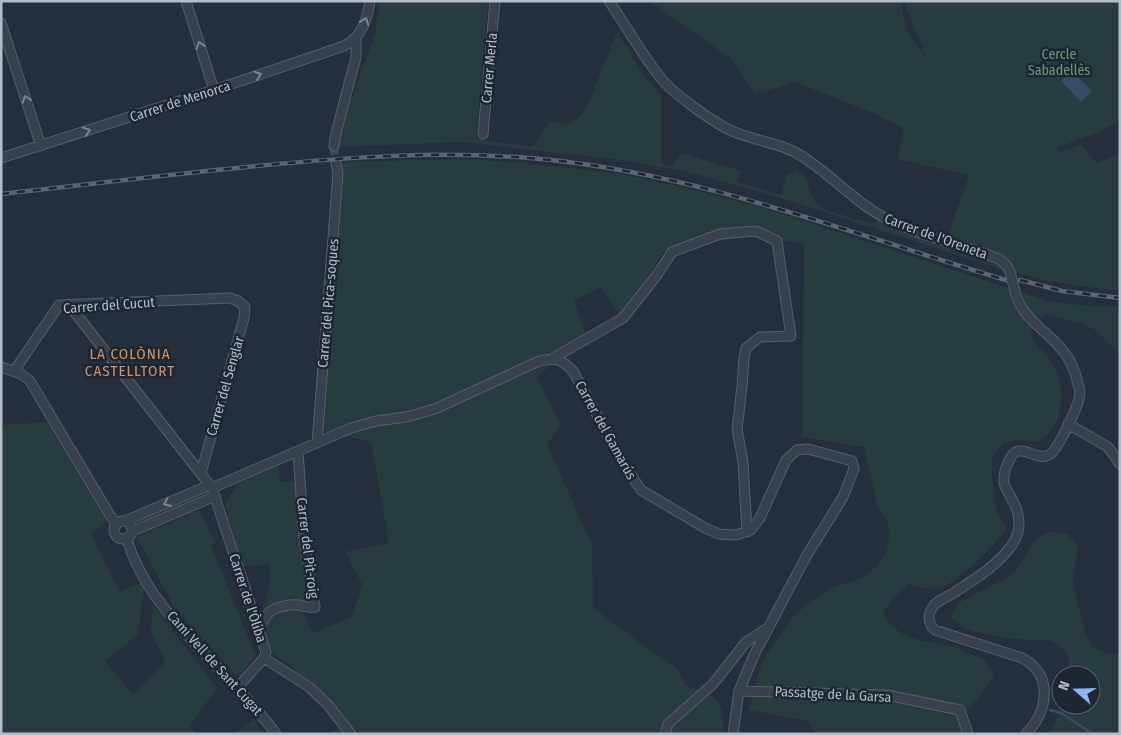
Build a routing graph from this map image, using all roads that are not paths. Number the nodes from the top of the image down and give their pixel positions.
1 (186, 1) edge
2 (370, 1) edge
3 (495, 1) edge
4 (609, 1) edge
5 (1, 23) edge
6 (356, 38) junction
7 (214, 90) junction
8 (483, 134) dead end
9 (41, 146) junction
10 (334, 146) tunnel mouth
11 (1, 158) edge
12 (336, 163) tunnel mouth
13 (238, 301) joint
14 (69, 305) junction
15 (553, 358) junction
16 (1, 368) edge
17 (14, 371) junction
18 (1068, 424) junction
19 (317, 442) junction
20 (298, 451) junction
21 (1120, 464) edge
22 (201, 473) junction
23 (213, 490) junction
24 (121, 522) junction
25 (747, 532) junction
26 (130, 535) junction
27 (768, 628) junction
28 (258, 631) junction
29 (264, 658) junction
30 (237, 688) junction
31 (739, 691) junction
32 (276, 734) edge
33 (351, 734) edge
34 (665, 734) edge
35 (733, 734) edge
36 (968, 734) edge
37 (1026, 734) edge

7 -> 1 street
6 -> 2 street
3 - 8 street, Carrer Merla
4 - 18 street, Carrer de l'Oreneta, bridge
9 -> 5 street
7 -> 6 street, Carrer de Menorca
6 - 10 street
9 -> 7 street, Carrer de Menorca
9 - 11 street, Carrer de Menorca
12 - 19 street, Carrer del Pica-soques
13 - 14 street, Carrer del Cucut
13 - 22 street, Carrer del Senglar
14 - 17 street, Carrer del Cucut
14 - 22 street, Carrer de l'Òliba
15 - 19 street
15 - 25 street, Carrer del Gamarús
15 - 25 street
16 - 17 street
17 - 24 street
18 - 21 street
18 - 37 street
19 - 20 street
20 - 23 street
20 - 28 street, Carrer del Pit-roig
22 - 23 street, Carrer de l'Òliba
23 -> 24 street
23 - 26 street
23 - 28 street, Carrer de l'Òliba
24 - 26 street
24 - 26 street
25 - 27 street
26 - 30 street, Camí Vell de Sant Cugat
27 - 31 street
27 - 34 street
28 - 29 street, Carrer de l'Òliba
29 - 30 street
29 - 33 street, Carrer de l'Òliba
30 - 32 street, Camí Vell de Sant Cugat
31 - 35 street
31 - 36 street, Passatge de la Garsa

